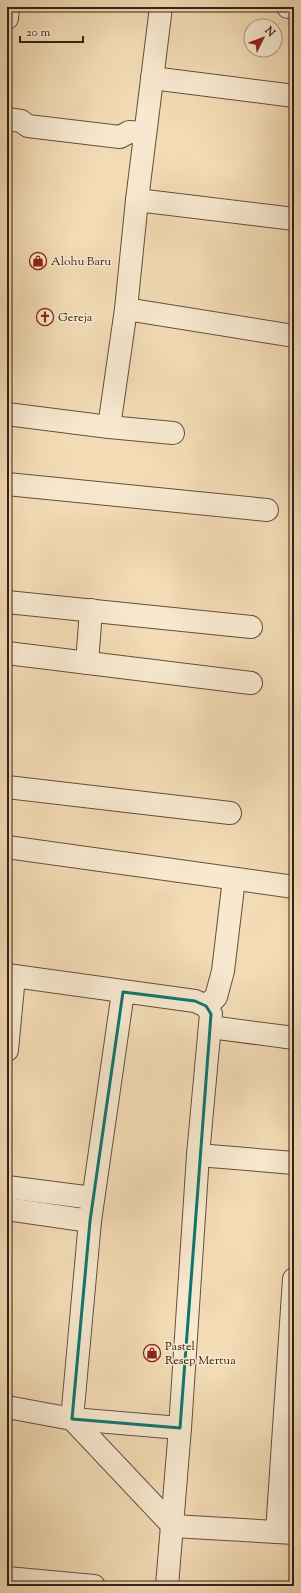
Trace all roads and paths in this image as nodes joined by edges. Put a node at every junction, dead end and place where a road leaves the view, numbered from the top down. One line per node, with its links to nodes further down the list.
1 (8, 7): 5 (street)
2 (161, 7): 6 (street)
3 (288, 7): 4 (street)
4 (294, 8)
5 (7, 18)
6 (152, 78): 7 (street); 9 (street)
7 (294, 96)
8 (14, 120): 9 (street)
9 (137, 133): 10 (street)
10 (137, 200): 11 (street); 12 (street)
11 (294, 219)
12 (126, 309): 13 (street); 15 (street)
13 (294, 336)
14 (7, 414): 15 (street)
15 (109, 427): 16 (street)
16 (173, 433)
17 (7, 484): 18 (street)
18 (267, 510)
19 (7, 602): 20 (street)
20 (90, 610): 21 (street); 23 (street)
21 (251, 628)
22 (7, 653): 23 (street)
23 (87, 663): 24 (street)
24 (251, 682)
25 (7, 787): 26 (street)
26 (230, 813)
27 (7, 847): 28 (street)
28 (234, 879): 29 (street); 32 (street)
29 (294, 887)
30 (10, 976): 31 (street); 35 (street)
31 (123, 992): 32 (street); 39 (street)
32 (206, 1006): 33 (street)
33 (210, 1027): 34 (street); 36 (street)
34 (294, 1038)
35 (7, 1050)
36 (198, 1155): 37 (street); 45 (street)
37 (294, 1163)
38 (7, 1187): 39 (street)
39 (93, 1198): 41 (street)
40 (7, 1209): 41 (street)
41 (90, 1221): 44 (street)
42 (294, 1279): 47 (street)
43 (7, 1407): 44 (street)
44 (72, 1419): 45 (street); 46 (street)
45 (180, 1428): 46 (street)
46 (173, 1526): 47 (street); 50 (street)
47 (285, 1533)
48 (16, 1581): 49 (street)
49 (94, 1586)
50 (167, 1586)

